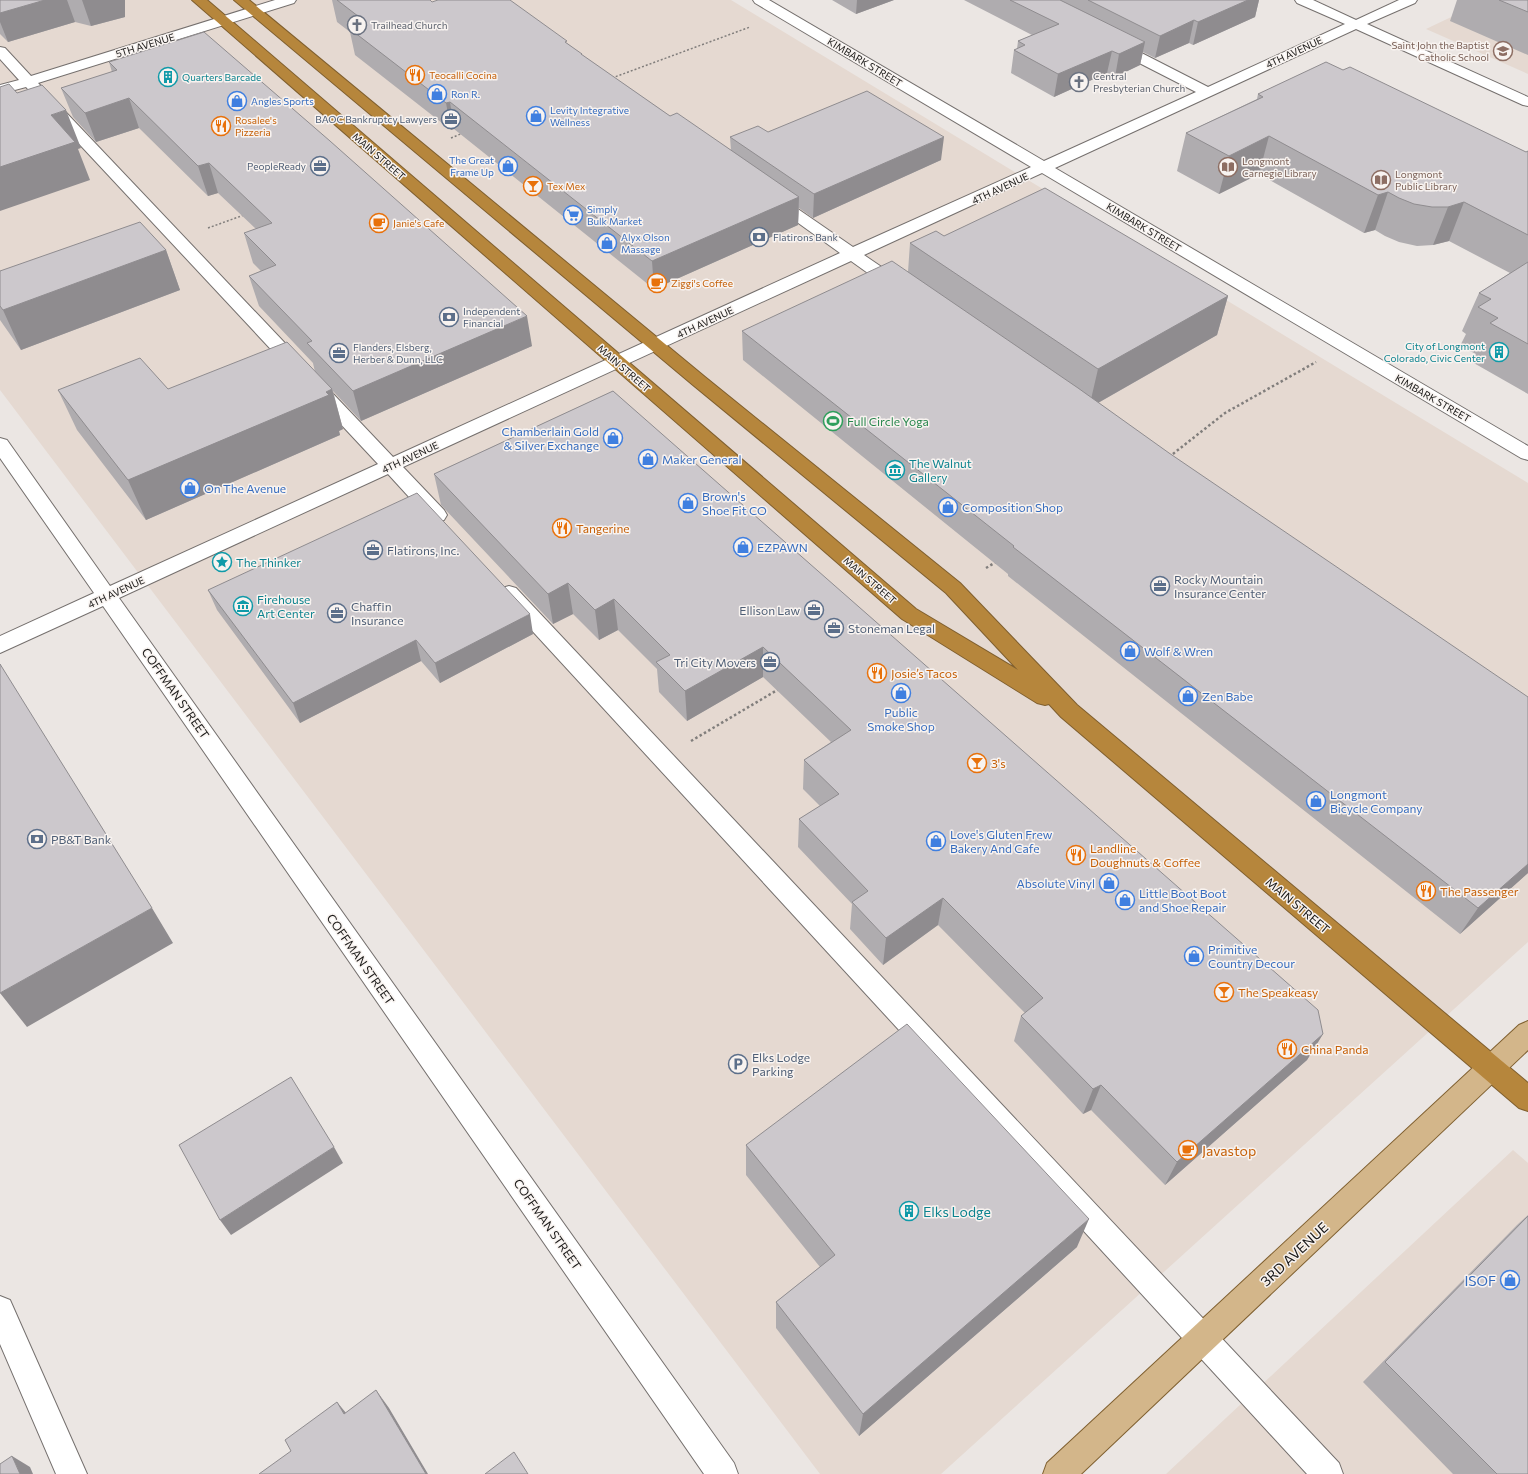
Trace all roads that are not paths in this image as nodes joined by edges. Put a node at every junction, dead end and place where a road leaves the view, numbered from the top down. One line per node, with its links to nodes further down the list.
1 (199, 0): 8 (highway, MAIN STREET)
2 (241, 0): 7 (highway, MAIN STREET)
3 (289, 0): 7 (street, 5TH AVENUE)
4 (760, 0): 16 (street, KIMBARK STREET)
5 (1302, 0): 9 (street)
6 (1410, 0): 9 (street, 4TH AVENUE)
7 (254, 11): 8 (street, 5TH AVENUE); 20 (highway, MAIN STREET)
8 (223, 21): 12 (street, 5TH AVENUE); 21 (highway, MAIN STREET)
9 (1355, 24): 14 (street, 4TH AVENUE); 15 (street)
10 (1103, 39): 14 (street)
11 (0, 51): 12 (street)
12 (28, 81): 13 (street, 5TH AVENUE); 24 (street)
13 (0, 90)
14 (1207, 92): 16 (street, 4TH AVENUE)
15 (1528, 102)
16 (1043, 167): 18 (street, 4TH AVENUE); 23 (street, KIMBARK STREET)
17 (761, 189): 18 (street)
18 (853, 255): 19 (street); 20 (street, 4TH AVENUE)
19 (911, 295)
20 (656, 344): 21 (street, 4TH AVENUE); 29 (highway, MAIN STREET)
21 (616, 362): 24 (street, 4TH AVENUE); 29 (highway, MAIN STREET)
22 (0, 444): 27 (street, COFFMAN STREET)
23 (1528, 454)
24 (391, 466): 25 (street); 27 (street, 4TH AVENUE)
25 (448, 527)
26 (495, 578): 34 (street)
27 (107, 596): 28 (street, 4TH AVENUE); 36 (street, COFFMAN STREET)
28 (0, 645)
29 (1069, 711): 31 (highway, MAIN STREET)
30 (1528, 1033): 31 (main road, 3RD AVENUE)
31 (1491, 1068): 32 (highway, MAIN STREET); 34 (main road, 3RD AVENUE)
32 (1528, 1099)
33 (0, 1310): 35 (street)
34 (1203, 1340): 37 (main road, 3RD AVENUE); 38 (street)
35 (72, 1474)
36 (723, 1474)
37 (1058, 1474)
38 (1328, 1474)

